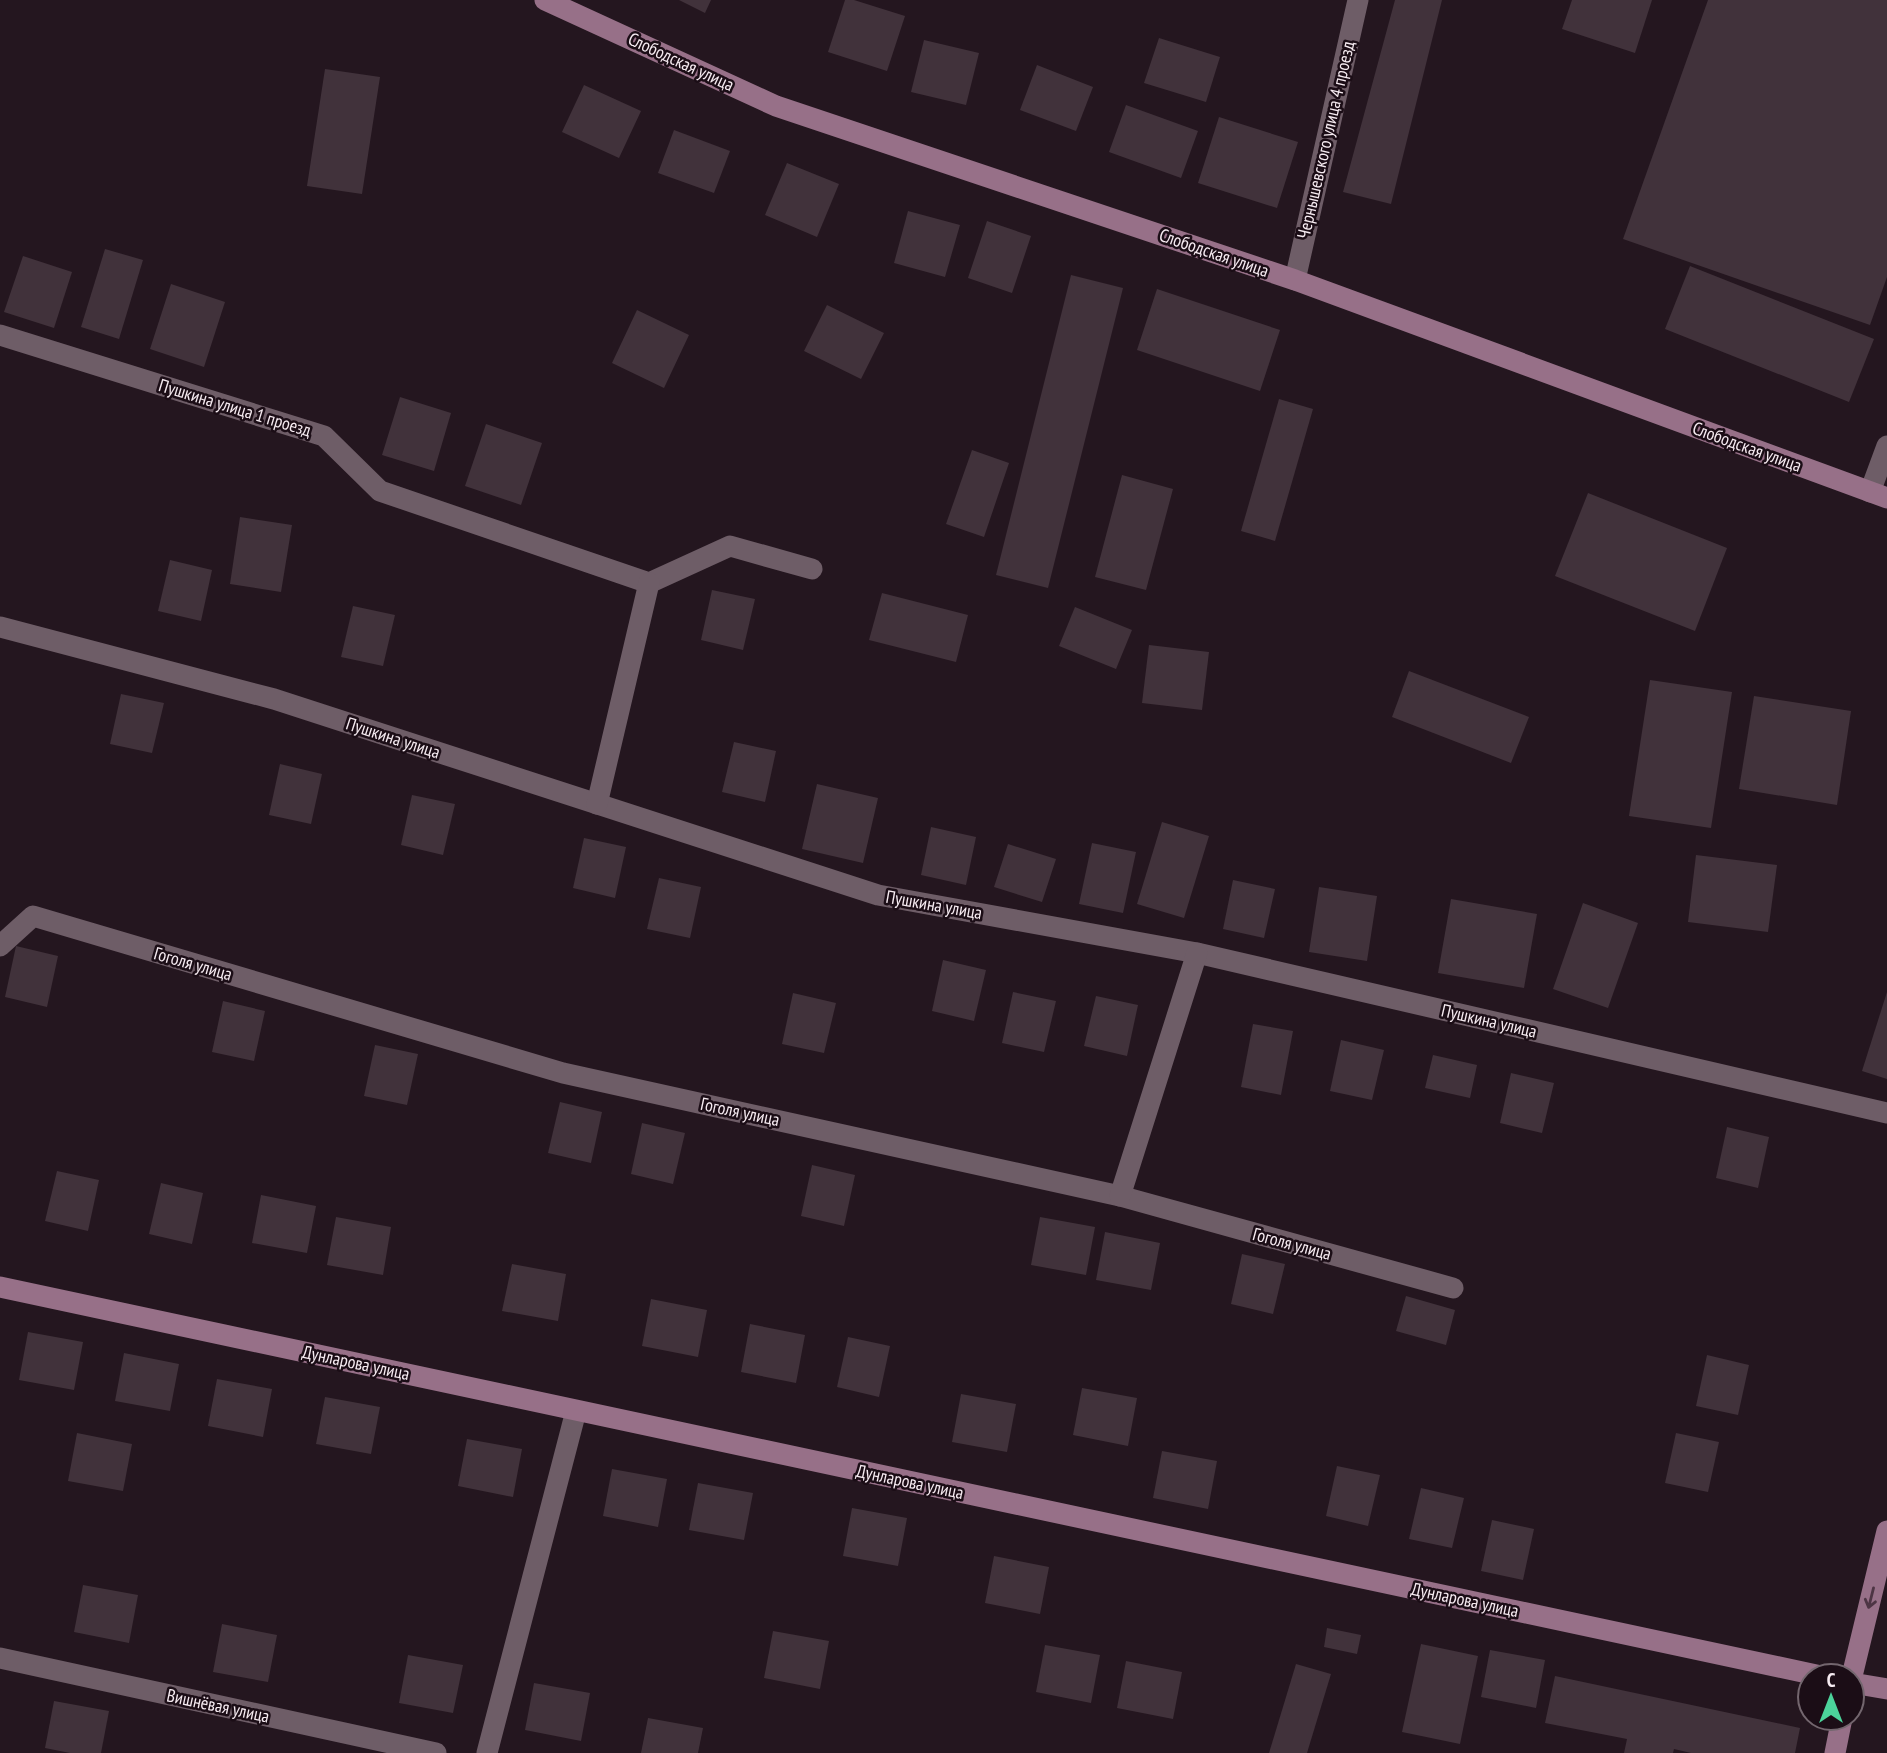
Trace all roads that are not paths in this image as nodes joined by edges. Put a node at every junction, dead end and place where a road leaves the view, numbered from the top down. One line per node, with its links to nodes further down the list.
1 (545, 0): 3 (street, Слободская улица)
2 (1358, 0): 3 (street, Чернышевского улица 4 проезд)
3 (1295, 280): 6 (street, Слободская улица)
4 (0, 335): 8 (street, Пушкина улица 1 проезд)
5 (1887, 446): 6 (street)
6 (1879, 495)
7 (812, 569): 8 (street)
8 (649, 583): 10 (street)
9 (0, 627): 10 (street, Пушкина улица)
10 (597, 804): 12 (street, Пушкина улица)
11 (0, 946): 14 (street, Гоголя улица)
12 (1197, 953): 13 (street, Пушкина улица); 14 (street)
13 (1887, 1113)
14 (1120, 1196): 16 (street, Гоголя улица)
15 (0, 1287): 17 (street, Дунларова улица)
16 (1453, 1288)
17 (576, 1411): 21 (street, Дунларова улица); 26 (street)
18 (1887, 1531): 20 (street, one-way to 20)
19 (0, 1658): 25 (street, Вишнёвая улица)
20 (1855, 1662)
21 (1796, 1671)
22 (1866, 1685): 23 (street)
23 (1887, 1689)
24 (1839, 1732): 27 (street)
25 (436, 1753)
26 (487, 1753)
27 (1835, 1753)

